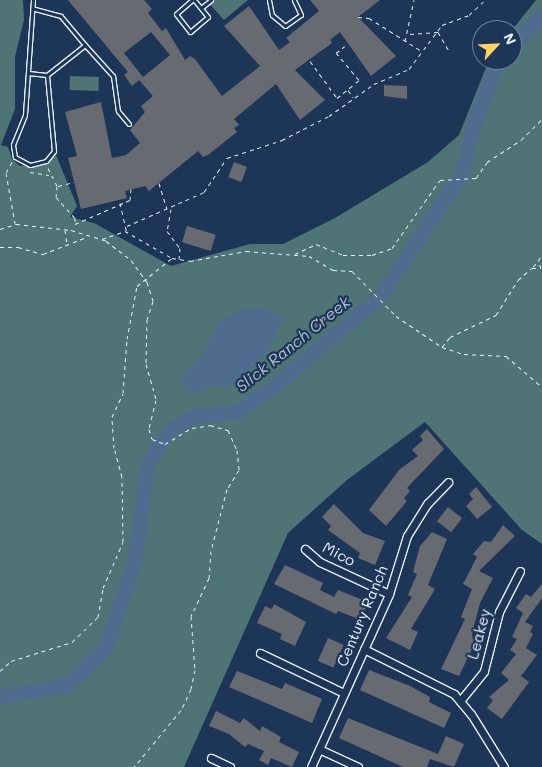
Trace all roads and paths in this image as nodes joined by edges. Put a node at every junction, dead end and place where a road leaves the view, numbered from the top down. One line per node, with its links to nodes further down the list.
1 (33, 0): 9 (lane)
2 (193, 0): 8 (lane); 8 (lane)
3 (211, 0): 8 (lane)
4 (269, 0): 5 (lane)
5 (294, 0)
6 (414, 0): 12 (path)
7 (485, 0): 11 (path)
8 (201, 8)
9 (34, 9): 14 (lane); 19 (lane)
10 (358, 17): 13 (path)
11 (438, 32): 12 (path); 16 (path); 17 (path)
12 (410, 34): 13 (path)
13 (405, 42): 16 (path)
14 (85, 45): 20 (lane); 24 (lane)
15 (345, 46): 21 (path)
16 (421, 50): 22 (path)
17 (450, 53)
18 (310, 61): 21 (path)
19 (28, 73): 20 (lane); 25 (lane)
20 (47, 75): 25 (lane)
21 (347, 90): 22 (path)
22 (354, 97): 34 (path)
23 (542, 120): 49 (path)
24 (129, 124)
25 (16, 157): 35 (path)
26 (47, 162): 28 (path)
27 (28, 167): 28 (path)
28 (50, 175): 31 (path)
29 (74, 182): 31 (path)
30 (159, 183): 34 (path)
31 (57, 186): 36 (path)
32 (131, 189): 33 (path)
33 (120, 204): 36 (path); 37 (path)
34 (169, 209): 37 (path); 46 (path)
35 (16, 224): 38 (path); 39 (path)
36 (75, 224): 40 (path)
37 (128, 226): 41 (path)
38 (0, 229)
39 (64, 229): 40 (path); 45 (path)
40 (73, 231): 42 (path)
41 (125, 231): 43 (path); 50 (path)
42 (89, 237): 43 (path); 45 (path)
43 (101, 239): 55 (path)
44 (181, 242): 46 (path)
45 (67, 244): 47 (path)
46 (177, 244): 51 (path)
47 (0, 247)
48 (542, 254): 52 (path)
49 (295, 255): 51 (path); 56 (path)
50 (172, 258): 51 (path); 55 (path)
51 (179, 260)
52 (538, 261): 53 (path); 54 (path)
53 (532, 268): 54 (path); 56 (path)
54 (542, 268)
55 (144, 278): 64 (path); 69 (path)
56 (442, 347): 57 (path)
57 (542, 387)
58 (448, 482): 61 (street, Century Ranch)
59 (305, 549): 61 (street, Mico)
60 (520, 571): 66 (street, Leakey)
61 (389, 594): 62 (street, Century Ranch)
62 (364, 649): 65 (street, Century Ranch); 66 (street)
63 (260, 653): 65 (street)
64 (0, 672)
65 (344, 693): 67 (street, Century Ranch)
66 (460, 701): 73 (street)
67 (318, 749): 71 (street, Century Ranch); 72 (street)
68 (211, 758): 70 (street)
69 (134, 767)
70 (230, 767)
71 (310, 767)
72 (358, 767)
73 (504, 767)

